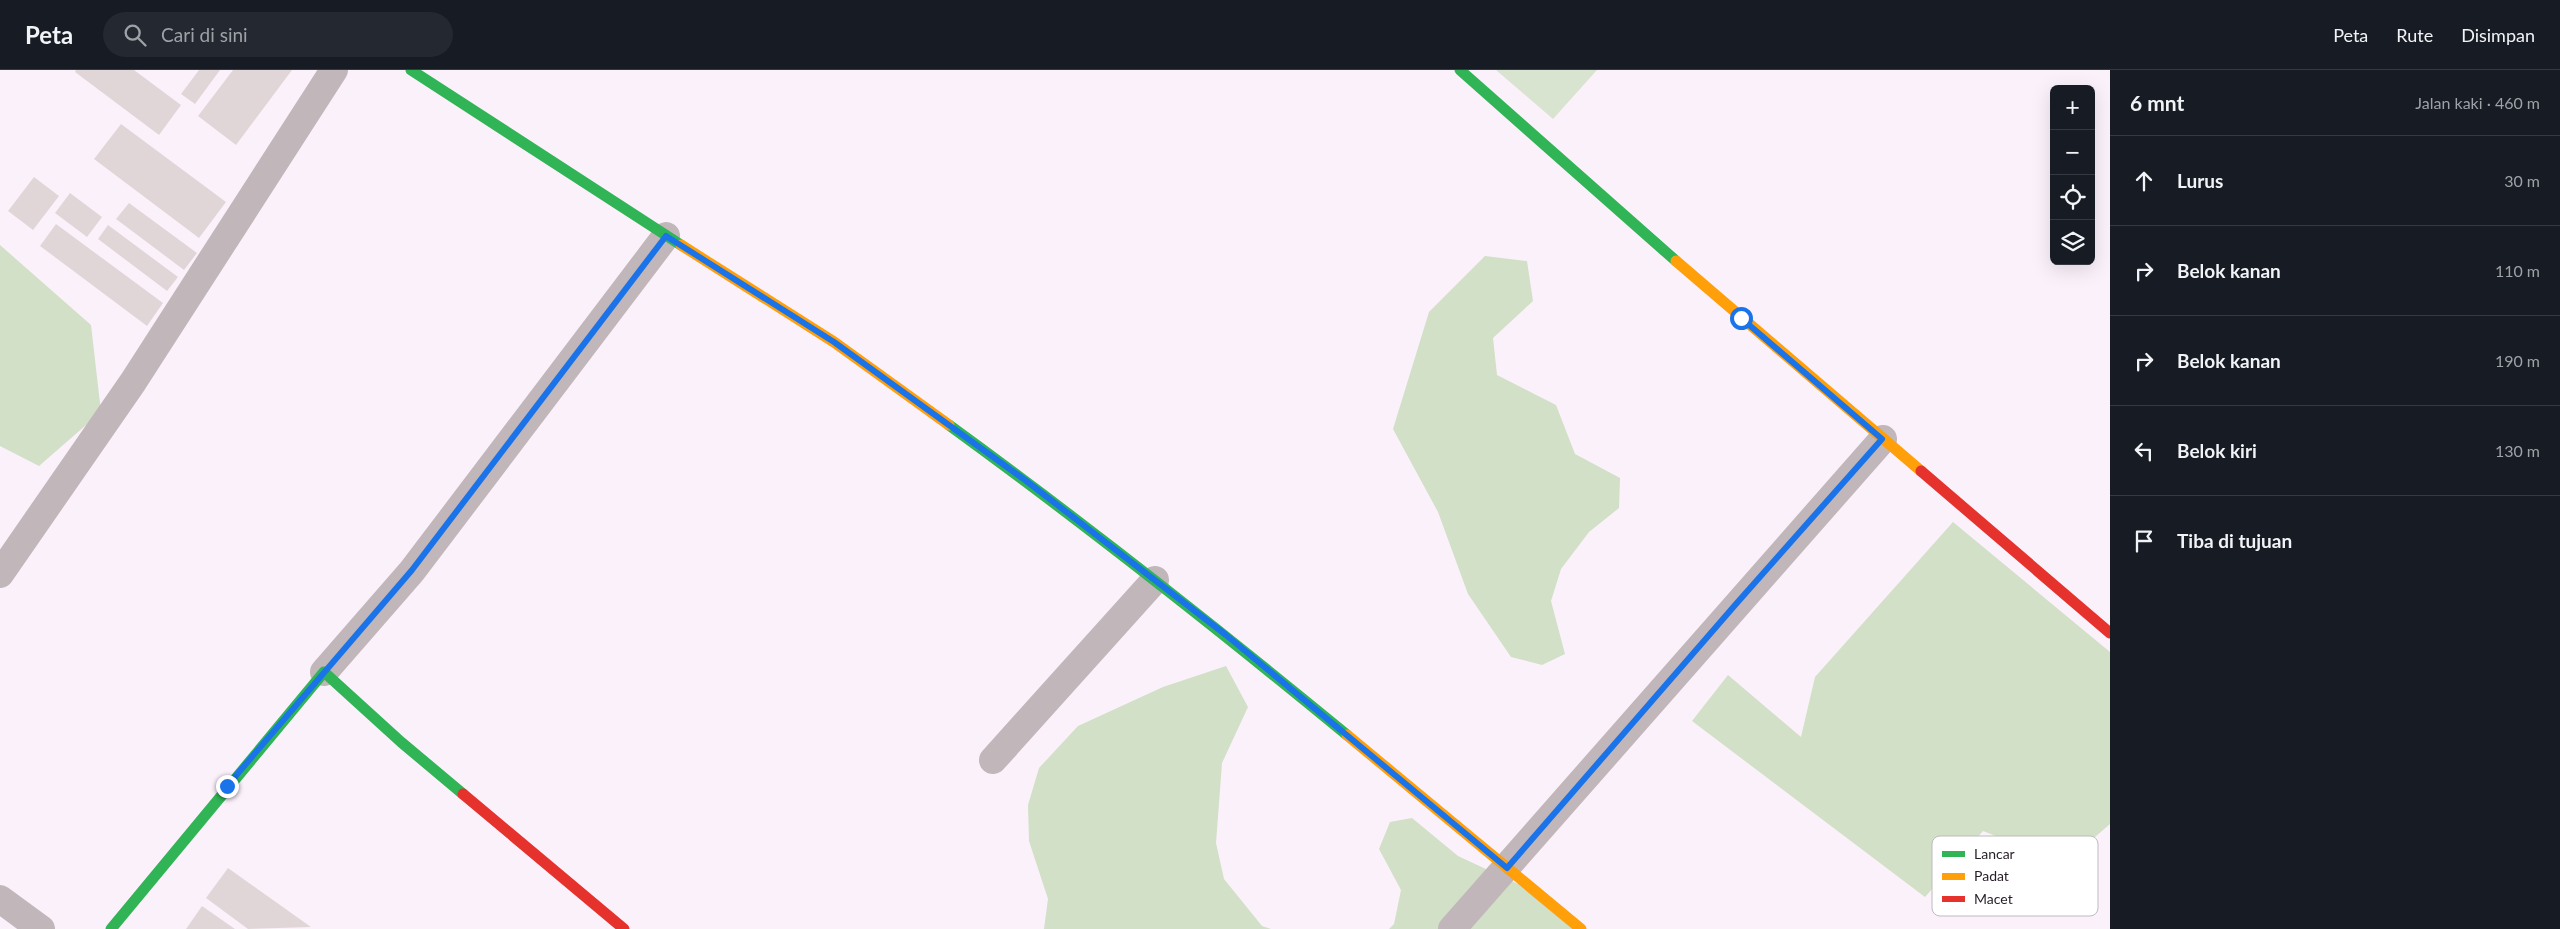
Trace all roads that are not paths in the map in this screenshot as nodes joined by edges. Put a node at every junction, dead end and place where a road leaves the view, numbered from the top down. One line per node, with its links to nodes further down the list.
1 (334, 70): 6 (street)
2 (411, 70): 4 (street)
3 (1460, 70): 5 (street)
4 (666, 236): 7 (street); 9 (street)
5 (1882, 439): 8 (street); 11 (street)
6 (0, 574)
7 (1155, 580): 10 (street); 11 (street)
8 (2110, 633)
9 (324, 672): 14 (street); 15 (street)
10 (993, 760)
11 (1507, 868): 16 (street); 17 (street)
12 (0, 899): 13 (street)
13 (41, 929)
14 (111, 929)
15 (624, 929)
16 (1452, 929)
17 (1581, 929)

